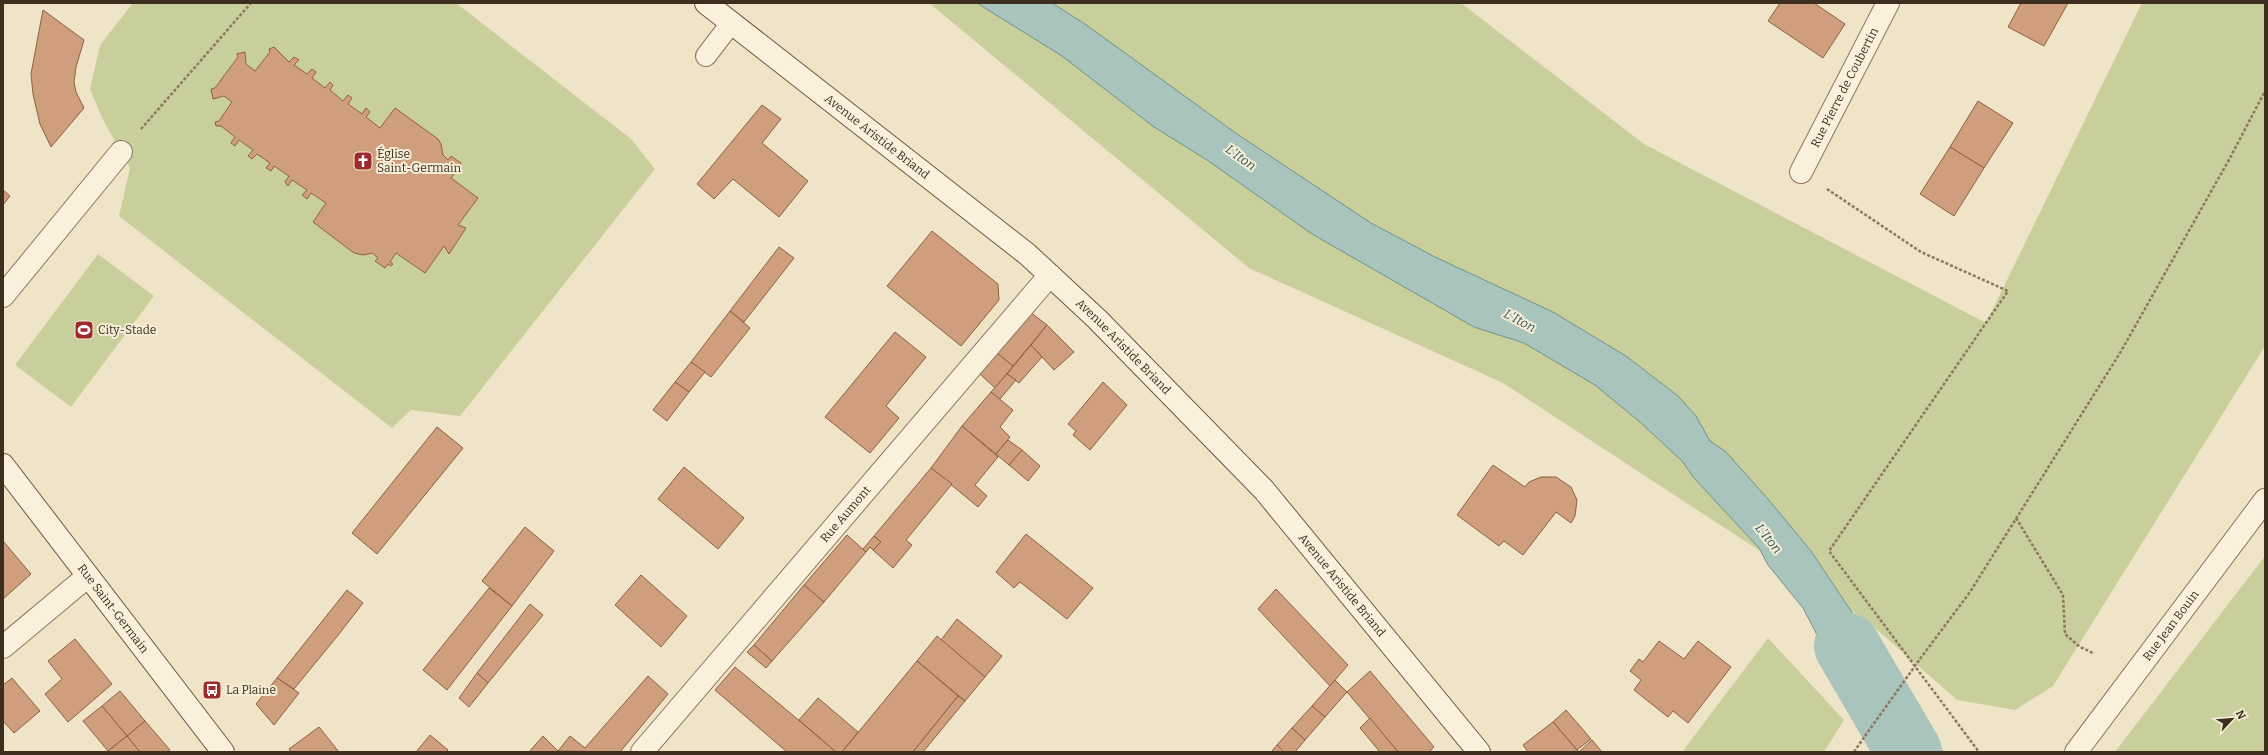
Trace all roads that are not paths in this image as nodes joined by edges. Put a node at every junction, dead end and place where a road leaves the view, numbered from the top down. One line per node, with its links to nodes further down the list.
1 (706, 3): 3 (street, Avenue Aristide Briand)
2 (1888, 3): 6 (street, Rue Pierre de Coubertin)
3 (732, 22): 4 (lane); 7 (street, Avenue Aristide Briand)
4 (706, 56)
5 (121, 152): 8 (street)
6 (1801, 172)
7 (1050, 275): 14 (street, Rue Aumont); 15 (street, Avenue Aristide Briand)
8 (3, 296)
9 (3, 465): 11 (street, Rue Saint-Germain)
10 (2265, 500): 16 (street, Rue Jean Bouin)
11 (88, 576): 12 (street); 13 (street, Rue Saint-Germain)
12 (3, 647)
13 (223, 752)
14 (642, 752)
15 (1479, 752)
16 (2076, 752)

